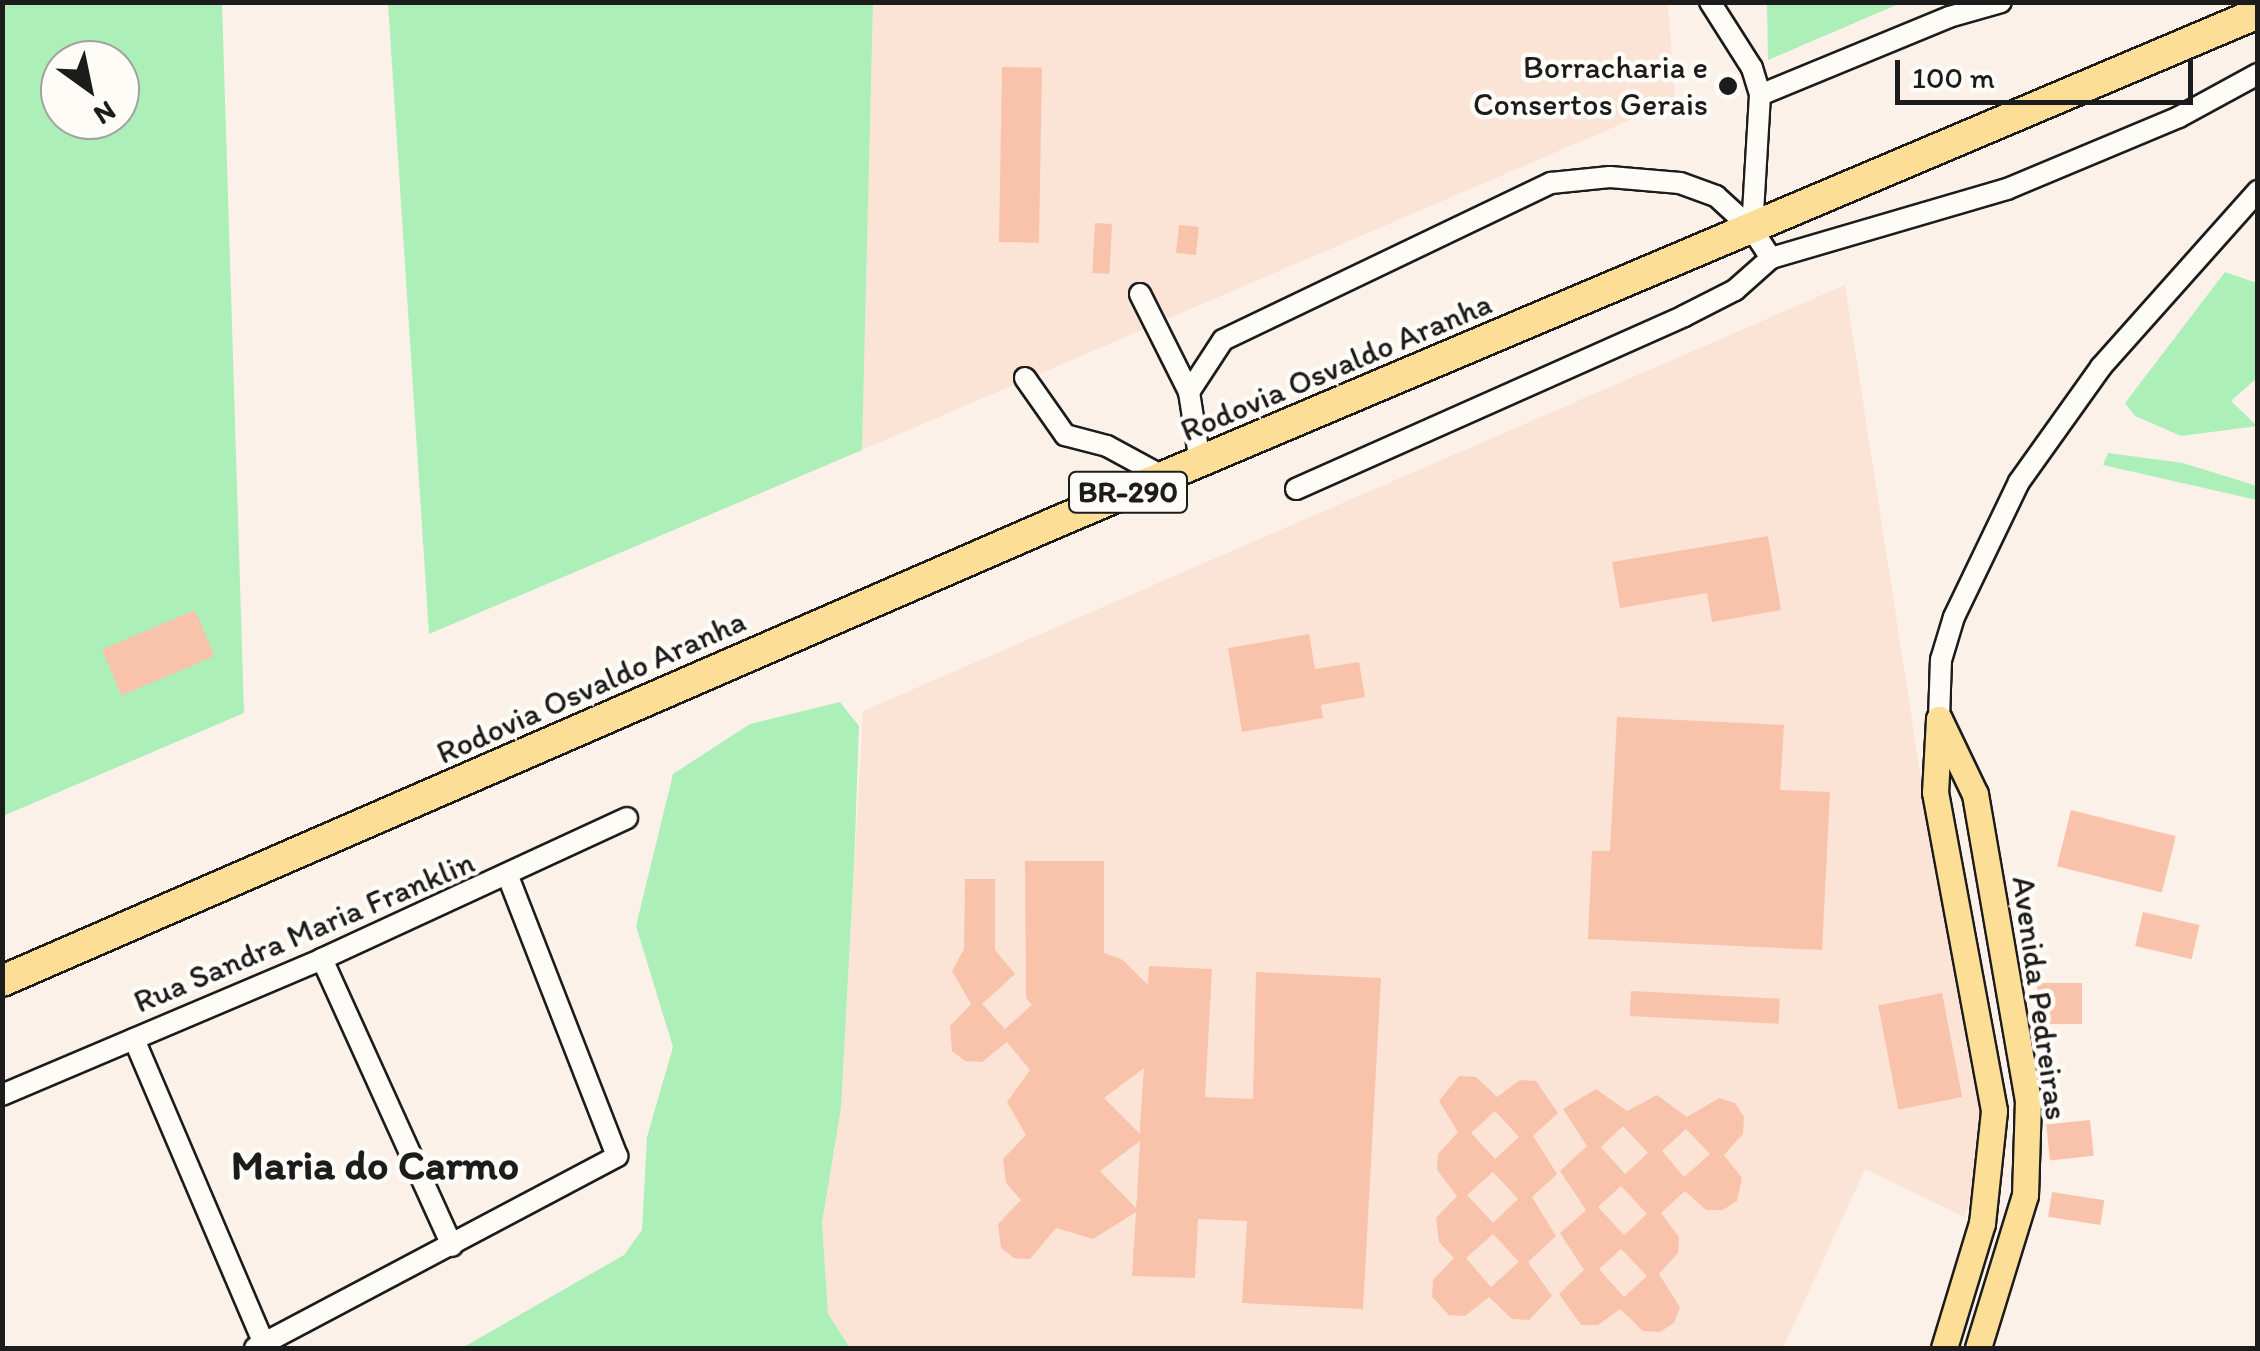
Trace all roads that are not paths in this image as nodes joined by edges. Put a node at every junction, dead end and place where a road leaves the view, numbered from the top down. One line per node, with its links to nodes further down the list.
1 (1710, 2): 5 (street)
2 (2001, 2): 5 (street)
3 (2258, 13): 7 (highway, Rodovia Osvaldo Aranha / BR-290)
4 (2258, 74): 8 (street)
5 (1760, 96): 7 (street)
6 (2258, 191): 15 (street, Avenida Pedreiras)
7 (1752, 229): 8 (street); 11 (street); 12 (highway, Rodovia Osvaldo Aranha / BR-290)
8 (1770, 258): 14 (street)
9 (1140, 294): 11 (street)
10 (1025, 378): 13 (street)
11 (1189, 392): 12 (street)
12 (1200, 462): 13 (highway, Rodovia Osvaldo Aranha / BR-290)
13 (1164, 477): 21 (highway, Rodovia Osvaldo Aranha / BR-290)
14 (1296, 490)
15 (1940, 719): 18 (main road, Avenida Pedreiras); 19 (main road, Avenida Pedreiras)
16 (627, 818): 17 (street, Rua Sandra Maria Franklin)
17 (508, 876): 20 (street, Rua Sandra Maria Franklin); 26 (street)
18 (1992, 881): 19 (main road); 24 (main road, Avenida Pedreiras)
19 (1954, 891): 25 (main road, Avenida Pedreiras)
20 (322, 959): 22 (street, Rua Sandra Maria Franklin); 26 (street)
21 (2, 981)
22 (134, 1038): 23 (street, Rua Sandra Maria Franklin); 27 (street)
23 (2, 1095)
24 (2028, 1157): 25 (main road); 29 (main road, Avenida Pedreiras)
25 (1994, 1162): 28 (main road, Avenida Pedreiras)
26 (452, 1246): 27 (street)
27 (262, 1347)
28 (1944, 1348)
29 (1978, 1348)

